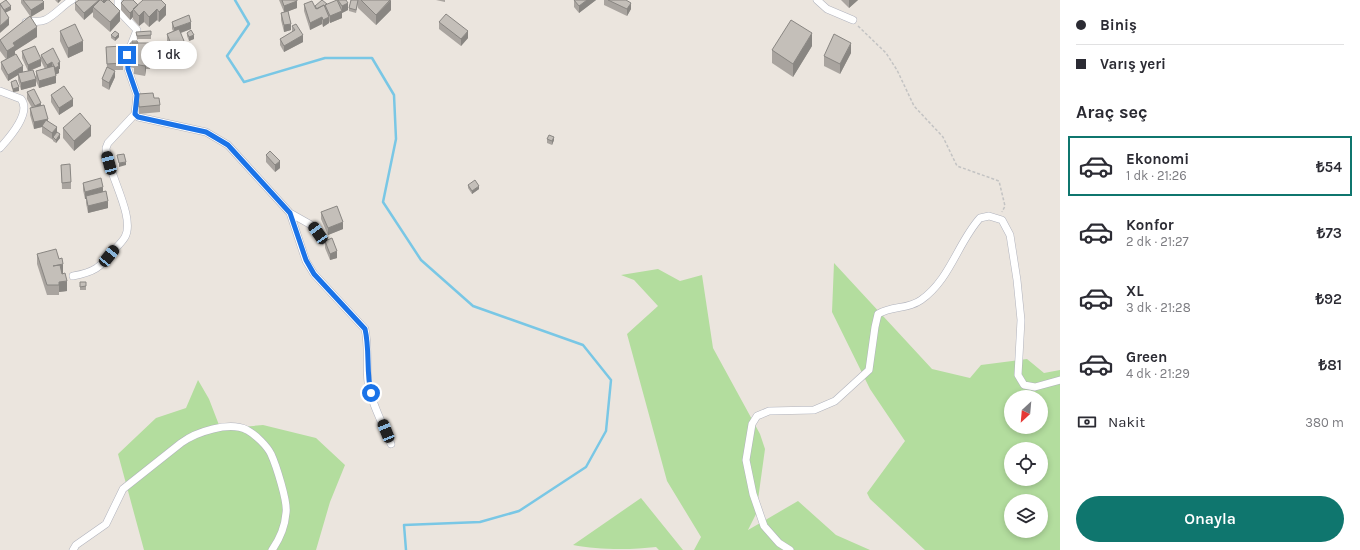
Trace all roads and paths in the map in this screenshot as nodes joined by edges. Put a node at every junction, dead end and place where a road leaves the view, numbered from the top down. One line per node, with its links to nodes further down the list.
1 (72, 0): 5 (street)
2 (118, 0): 7 (street)
3 (817, 0): 4 (street)
4 (853, 20): 10 (path)
5 (18, 28)
6 (0, 91): 8 (street)
7 (135, 114): 9 (street); 12 (street)
8 (0, 148)
9 (290, 213): 11 (street); 14 (street)
10 (999, 219): 13 (street); 17 (street)
11 (323, 240)
12 (73, 276)
13 (1060, 380)
14 (391, 444)
15 (73, 550): 16 (street)
16 (272, 550)
17 (790, 550)

